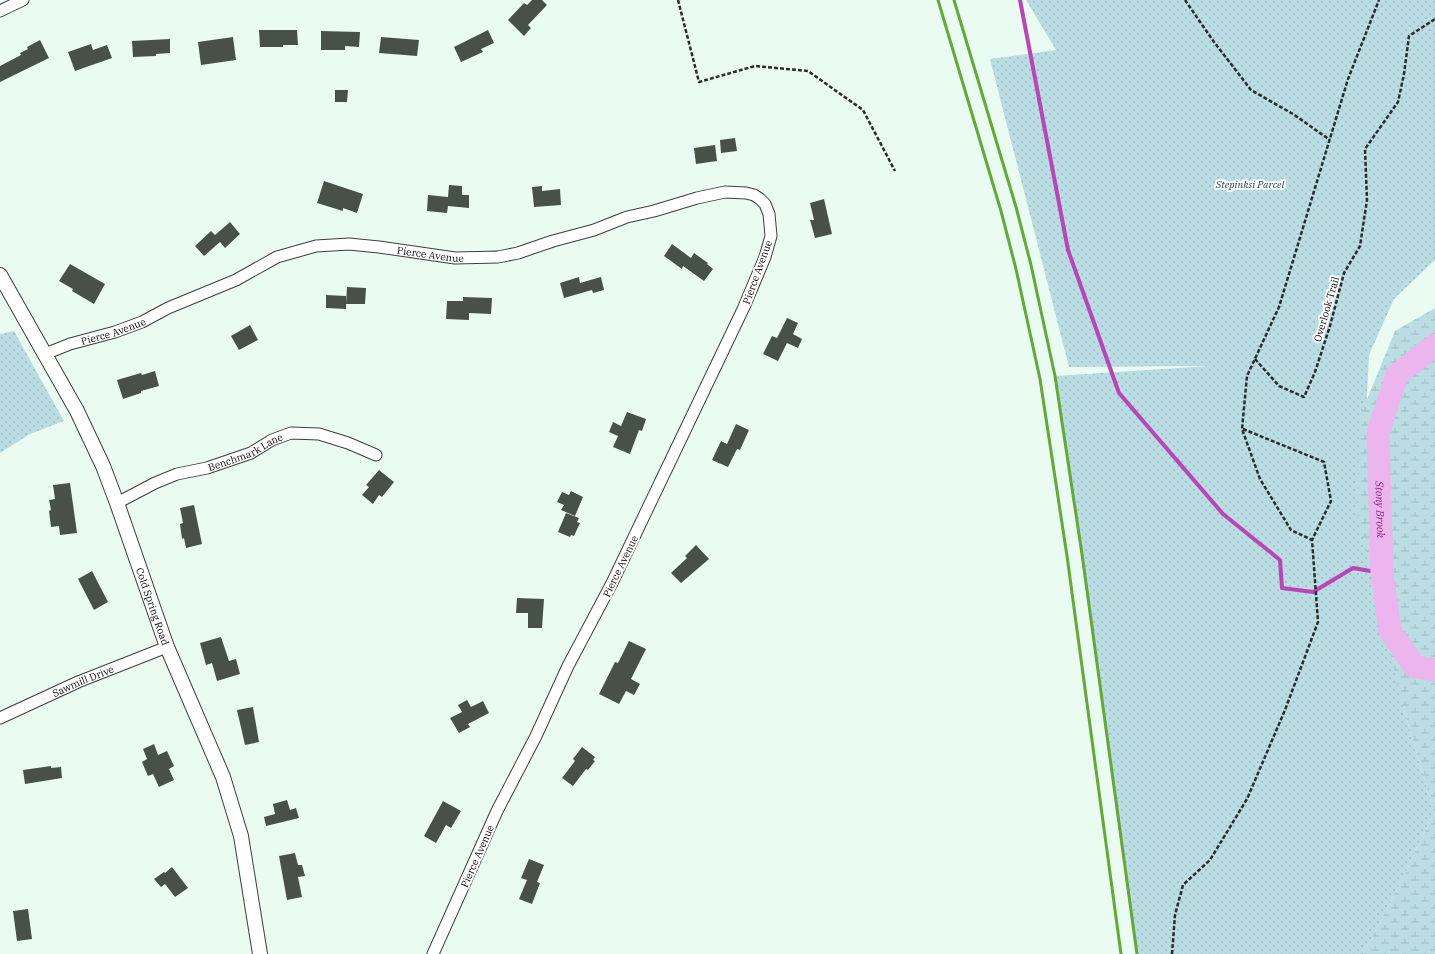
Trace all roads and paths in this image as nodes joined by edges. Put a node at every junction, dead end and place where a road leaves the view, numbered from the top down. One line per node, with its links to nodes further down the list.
1 (23, 0): 5 (street)
2 (678, 0): 8 (path)
3 (1185, 0): 7 (path)
4 (1379, 0): 7 (path)
5 (0, 11)
6 (1435, 19): 11 (path, Overlook Trail)
7 (1330, 140): 11 (path)
8 (895, 171)
9 (0, 275): 10 (street, Cold Spring Road)
10 (45, 354): 14 (street, Cold Spring Road); 19 (street, Pierce Avenue)
11 (1255, 359): 12 (path)
12 (1242, 429): 15 (path); 15 (path)
13 (376, 455): 14 (street, Benchmark Lane)
14 (117, 503): 16 (street, Cold Spring Road)
15 (1312, 540): 20 (path)
16 (167, 647): 17 (street, Sawmill Drive); 18 (street, Cold Spring Road)
17 (0, 718)
18 (260, 954)
19 (433, 954)
20 (1172, 954)

